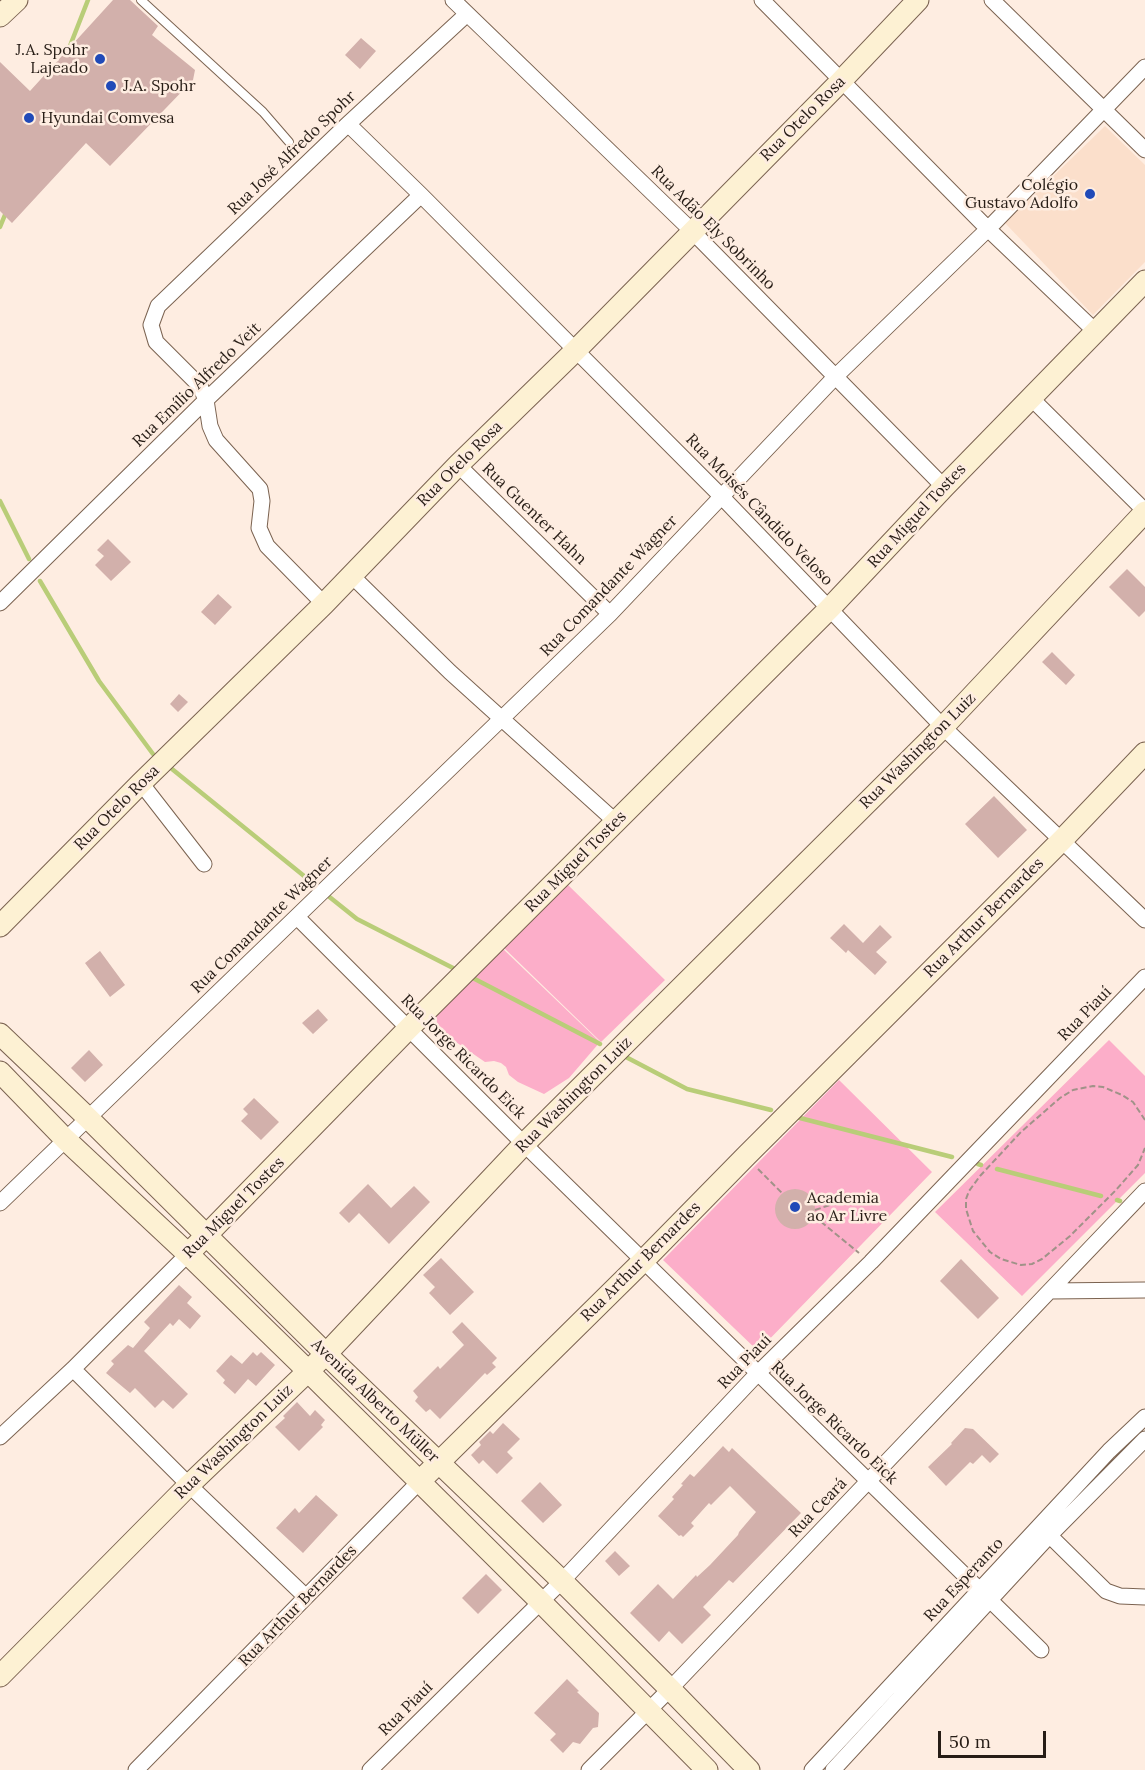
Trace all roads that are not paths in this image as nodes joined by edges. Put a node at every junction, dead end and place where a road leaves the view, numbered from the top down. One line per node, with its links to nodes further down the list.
1 (17, 0): 8 (street)
2 (141, 0): 13 (lane)
3 (453, 0): 7 (street, Rua Adão Ely Sobrinho)
4 (762, 0): 10 (street)
5 (918, 0): 10 (street, Rua Otelo Rosa)
6 (992, 0): 11 (street)
7 (467, 14): 12 (street, Rua José Alfredo Spohr); 17 (street, Rua Adão Ely Sobrinho)
8 (0, 16)
9 (1145, 67): 11 (street, Rua Comandante Wagner)
10 (841, 81): 16 (street); 17 (street, Rua Otelo Rosa)
11 (1104, 110): 14 (street); 16 (street, Rua Comandante Wagner)
12 (348, 124): 15 (street, Rua Moisés Cândido Veloso); 23 (street, Rua José Alfredo Spohr)
13 (289, 142)
14 (1145, 150)
15 (421, 195): 20 (street, Rua Moisés Cândido Veloso); 23 (street, Rua Emílio Alfredo Veit)
16 (988, 229): 19 (street); 21 (street, Rua Comandante Wagner)
17 (692, 231): 20 (street, Rua Otelo Rosa); 21 (street, Rua Adão Ely Sobrinho)
18 (1145, 280): 19 (street, Rua Miguel Tostes)
19 (1095, 331): 22 (street, Rua Miguel Tostes)
20 (576, 350): 24 (street, Rua Otelo Rosa); 26 (street, Rua Moisés Cândido Veloso)
21 (836, 376): 25 (street, Rua Adão Ely Sobrinho); 26 (street, Rua Comandante Wagner)
22 (1032, 398): 25 (street, Rua Miguel Tostes); 27 (street)
23 (206, 400): 29 (street, Rua Emílio Alfredo Veit); 30 (street)
24 (458, 465): 28 (street, Rua Otelo Rosa); 32 (street, Rua Guenter Hahn)
25 (944, 487): 31 (street, Rua Miguel Tostes)
26 (721, 496): 31 (street, Rua Moisés Cândido Veloso); 32 (street, Rua Comandante Wagner)
27 (1145, 511): 34 (street, Rua Washington Luiz)
28 (351, 575): 30 (street, Rua Otelo Rosa); 33 (street)
29 (0, 603)
30 (324, 604): 36 (street, Rua Otelo Rosa)
31 (830, 608): 34 (street, Rua Moisés Cândido Veloso); 37 (street, Rua Miguel Tostes)
32 (610, 614): 33 (street, Rua Comandante Wagner)
33 (502, 719): 37 (street); 40 (street, Rua Comandante Wagner)
34 (943, 728): 38 (street, Rua Moisés Cândido Veloso); 49 (street, Rua Washington Luiz)
35 (1145, 753): 38 (street, Rua Arthur Bernardes)
36 (141, 783): 39 (street); 42 (street, Rua Otelo Rosa)
37 (616, 822): 44 (street, Rua Miguel Tostes)
38 (1062, 840): 41 (street, Rua Moisés Cândido Veloso); 54 (street, Rua Arthur Bernardes)
39 (204, 864)
40 (297, 917): 44 (street, Rua Jorge Ricardo Eick); 47 (street, Rua Comandante Wagner)
41 (1145, 920)
42 (0, 926)
43 (1145, 977): 60 (street, Rua Piauí)
44 (410, 1028): 49 (street, Rua Jorge Ricardo Eick); 52 (street, Rua Miguel Tostes)
45 (0, 1034): 47 (street, Avenida Alberto Müller)
46 (0, 1072): 48 (street, Avenida Alberto Müller)
47 (88, 1118): 48 (street, Rua Comandante Wagner); 52 (street, Avenida Alberto Müller)
48 (65, 1139): 51 (street, Rua Comandante Wagner); 53 (street, Avenida Alberto Müller)
49 (524, 1143): 54 (street, Rua Jorge Ricardo Eick); 57 (street, Rua Washington Luiz)
50 (1145, 1191): 56 (street, Rua Ceará)
51 (0, 1203)
52 (207, 1236): 53 (street, Rua Miguel Tostes); 57 (street, Avenida Alberto Müller)
53 (188, 1254): 58 (street, Rua Miguel Tostes); 59 (street, Avenida Alberto Müller)
54 (644, 1260): 60 (street, Rua Jorge Ricardo Eick); 65 (street, Rua Arthur Bernardes)
55 (1145, 1290): 56 (street)
56 (1050, 1291): 68 (street, Rua Ceará)
57 (326, 1354): 59 (street, Rua Washington Luiz); 65 (street, Avenida Alberto Müller)
58 (73, 1369): 62 (street, Rua Miguel Tostes); 69 (street)
59 (308, 1371): 67 (street, Avenida Alberto Müller); 69 (street, Rua Washington Luiz)
60 (758, 1373): 68 (street, Rua Jorge Ricardo Eick); 71 (street, Rua Piauí)
61 (1145, 1416): 64 (street, Rua Esperanto)
62 (0, 1437)
63 (1145, 1439): 66 (street, Rua Esperanto)
64 (1109, 1451): 66 (street); 70 (street, Rua Esperanto)
65 (438, 1462): 67 (street, Rua Arthur Bernardes); 71 (street, Avenida Alberto Müller)
66 (1122, 1462): 70 (street, Rua Esperanto)
67 (420, 1481): 73 (street, Rua Arthur Bernardes); 75 (street, Avenida Alberto Müller)
68 (869, 1481): 72 (street, Rua Jorge Ricardo Eick); 78 (street, Rua Ceará)
69 (189, 1485): 73 (street); 77 (street, Rua Washington Luiz)
70 (1044, 1531): 72 (street, Rua Esperanto); 74 (street)
71 (562, 1581): 75 (street, Rua Piauí); 78 (street, Avenida Alberto Müller)
72 (985, 1595): 76 (street, Rua Jorge Ricardo Eick); 79 (street, Rua Esperanto)
73 (306, 1597): 81 (street, Rua Arthur Bernardes)
74 (1145, 1597)
75 (540, 1601): 80 (street, Avenida Alberto Müller); 82 (street, Rua Piauí)
76 (1041, 1650)
77 (0, 1676)
78 (670, 1689): 80 (street, Rua Ceará); 85 (street, Avenida Alberto Müller)
79 (884, 1704): 86 (street, Rua Esperanto); 87 (street, Rua Esperanto)
80 (648, 1710): 83 (street, Rua Ceará); 84 (street, Avenida Alberto Müller)
81 (136, 1770)
82 (370, 1770)
83 (589, 1770)
84 (707, 1770)
85 (749, 1770)
86 (812, 1770)
87 (832, 1770)

